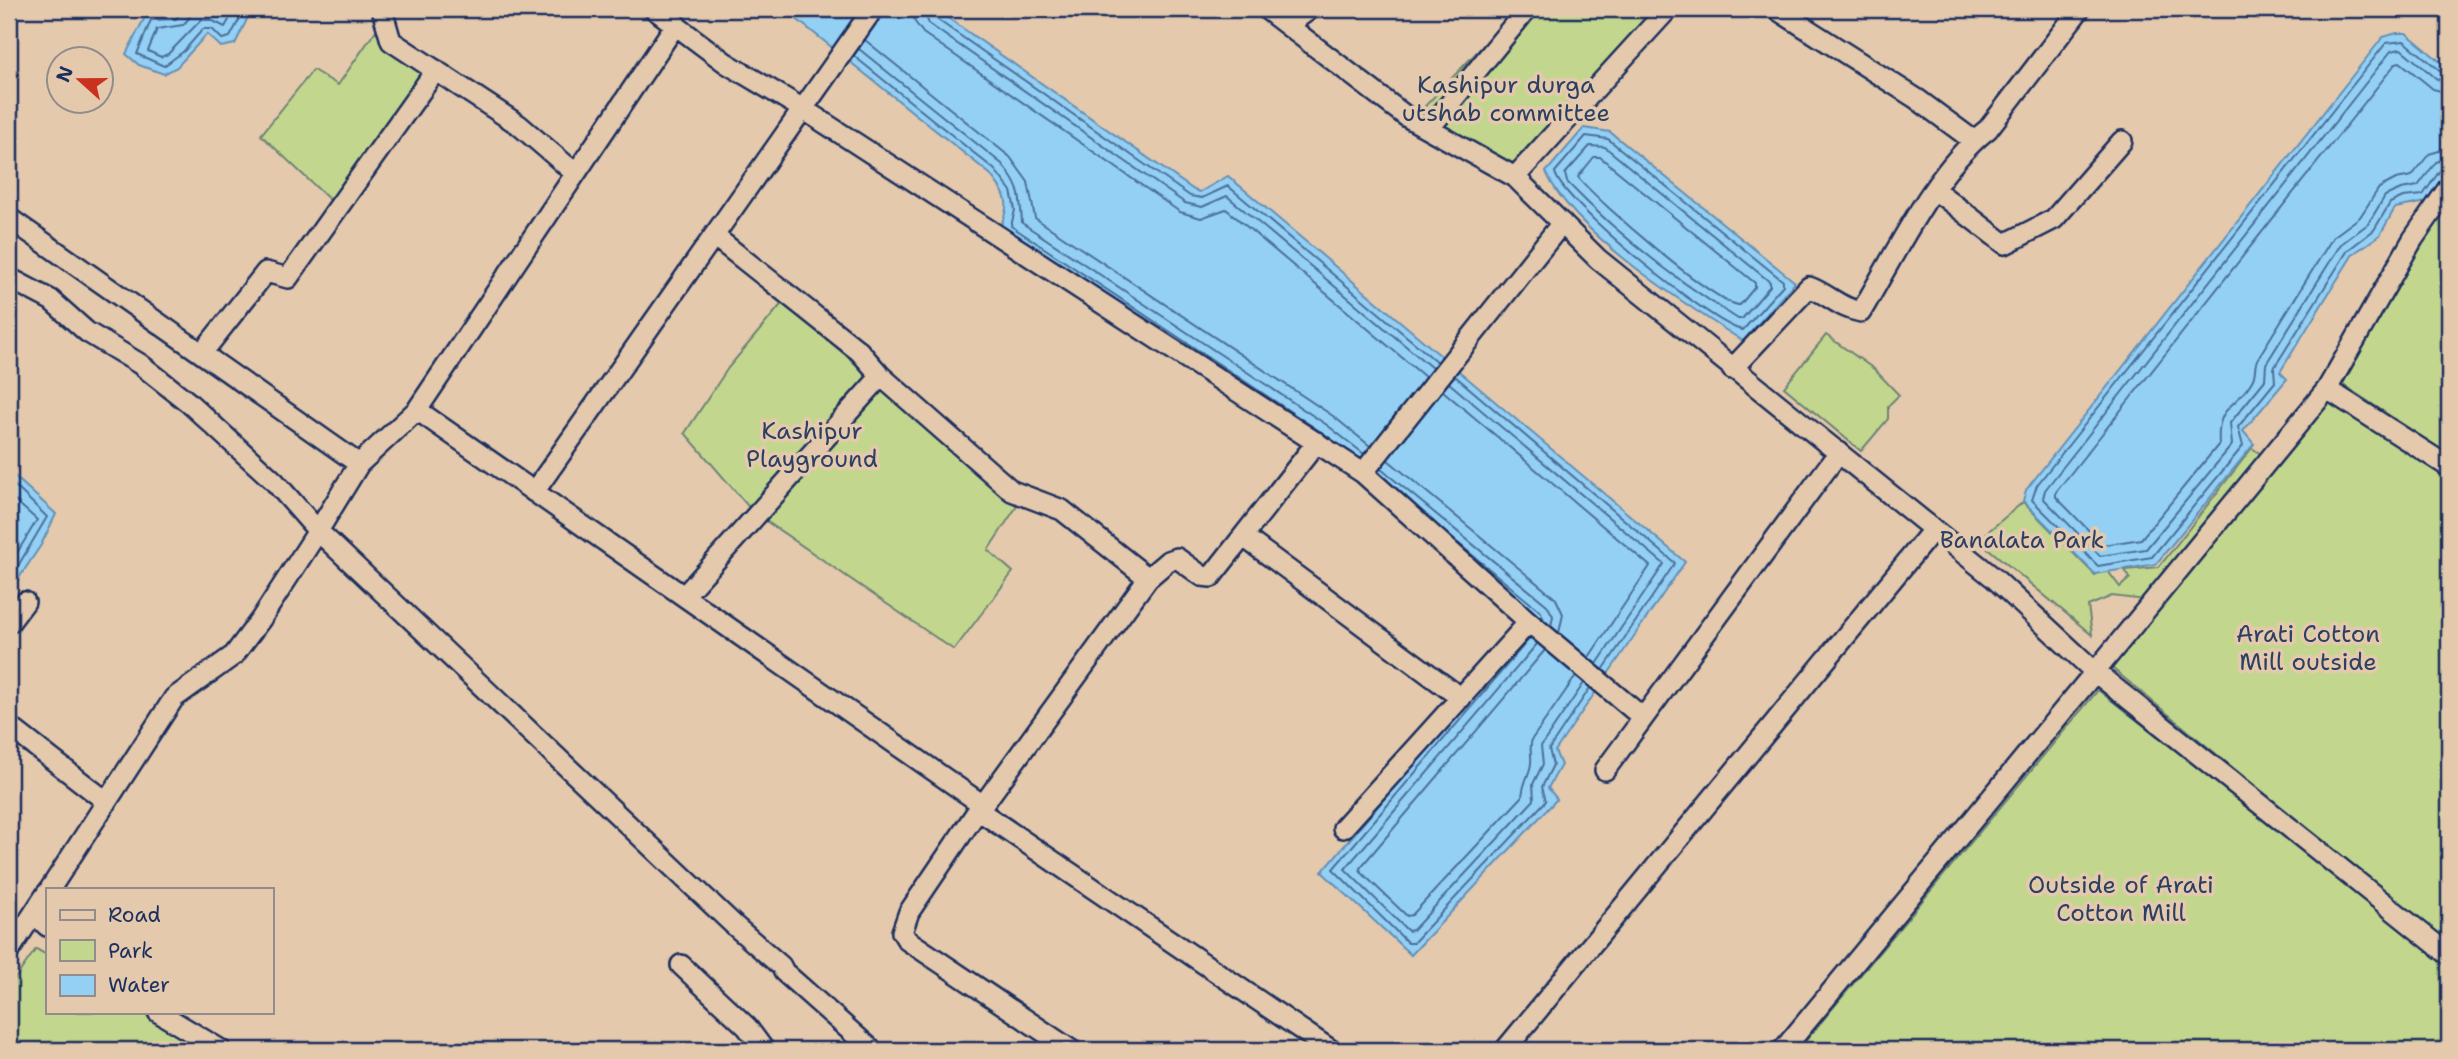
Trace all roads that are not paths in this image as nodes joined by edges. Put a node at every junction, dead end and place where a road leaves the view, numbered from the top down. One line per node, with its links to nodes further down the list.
1 (387, 9): 12 (street)
2 (654, 9): 10 (street)
3 (873, 9): 13 (street)
4 (1266, 9): 11 (street)
5 (1310, 9): 11 (street)
6 (1527, 9): 14 (street)
7 (1668, 9): 18 (street)
8 (1776, 9): 15 (street)
9 (2080, 9): 15 (street)
10 (676, 24): 13 (street); 17 (street)
11 (1288, 25): 14 (street)
12 (436, 70): 17 (street); 25 (street)
13 (803, 109): 23 (street); 30 (street)
14 (1429, 129): 18 (street)
15 (1974, 141): 20 (street)
16 (2122, 141): 20 (street)
17 (575, 173): 29 (street)
18 (1515, 177): 22 (street)
19 (2449, 187): 28 (street)
20 (1935, 190): 26 (street)
21 (9, 218): 25 (street)
22 (1562, 223): 26 (street); 34 (street)
23 (714, 236): 27 (street); 35 (street)
24 (9, 278): 37 (street)
25 (202, 353): 32 (street)
26 (1732, 369): 31 (street)
27 (881, 376): 39 (street); 40 (street)
28 (2328, 388): 33 (street); 44 (street)
29 (417, 410): 32 (street); 35 (street)
30 (1317, 442): 34 (street); 38 (street)
31 (1839, 452): 36 (street); 46 (street)
32 (359, 464): 37 (street)
33 (2449, 467)
34 (1363, 473): 42 (street)
35 (534, 492): 40 (street)
36 (1933, 530): 44 (street); 64 (street)
37 (318, 531): 49 (street); 61 (street)
38 (1244, 537): 39 (street); 45 (street)
39 (1148, 578): 50 (street)
40 (684, 596): 50 (street)
41 (25, 602): 43 (street)
42 (1529, 622): 45 (street); 46 (street)
43 (9, 623)
44 (2095, 672): 56 (street); 65 (street)
45 (1461, 698): 51 (street)
46 (1642, 717): 48 (street)
47 (10, 729): 49 (street)
48 (1605, 770)
49 (107, 802): 52 (street)
50 (980, 807): 62 (street); 63 (street)
51 (1343, 828)
52 (50, 888)
53 (46, 899): 54 (street)
54 (41, 920): 55 (street)
55 (9, 951)
56 (2449, 955)
57 (681, 965): 60 (street)
58 (161, 1014): 59 (street)
59 (221, 1050)
60 (765, 1050)
61 (872, 1050)
62 (1071, 1050)
63 (1331, 1050)
64 (1505, 1050)
65 (1783, 1050)

